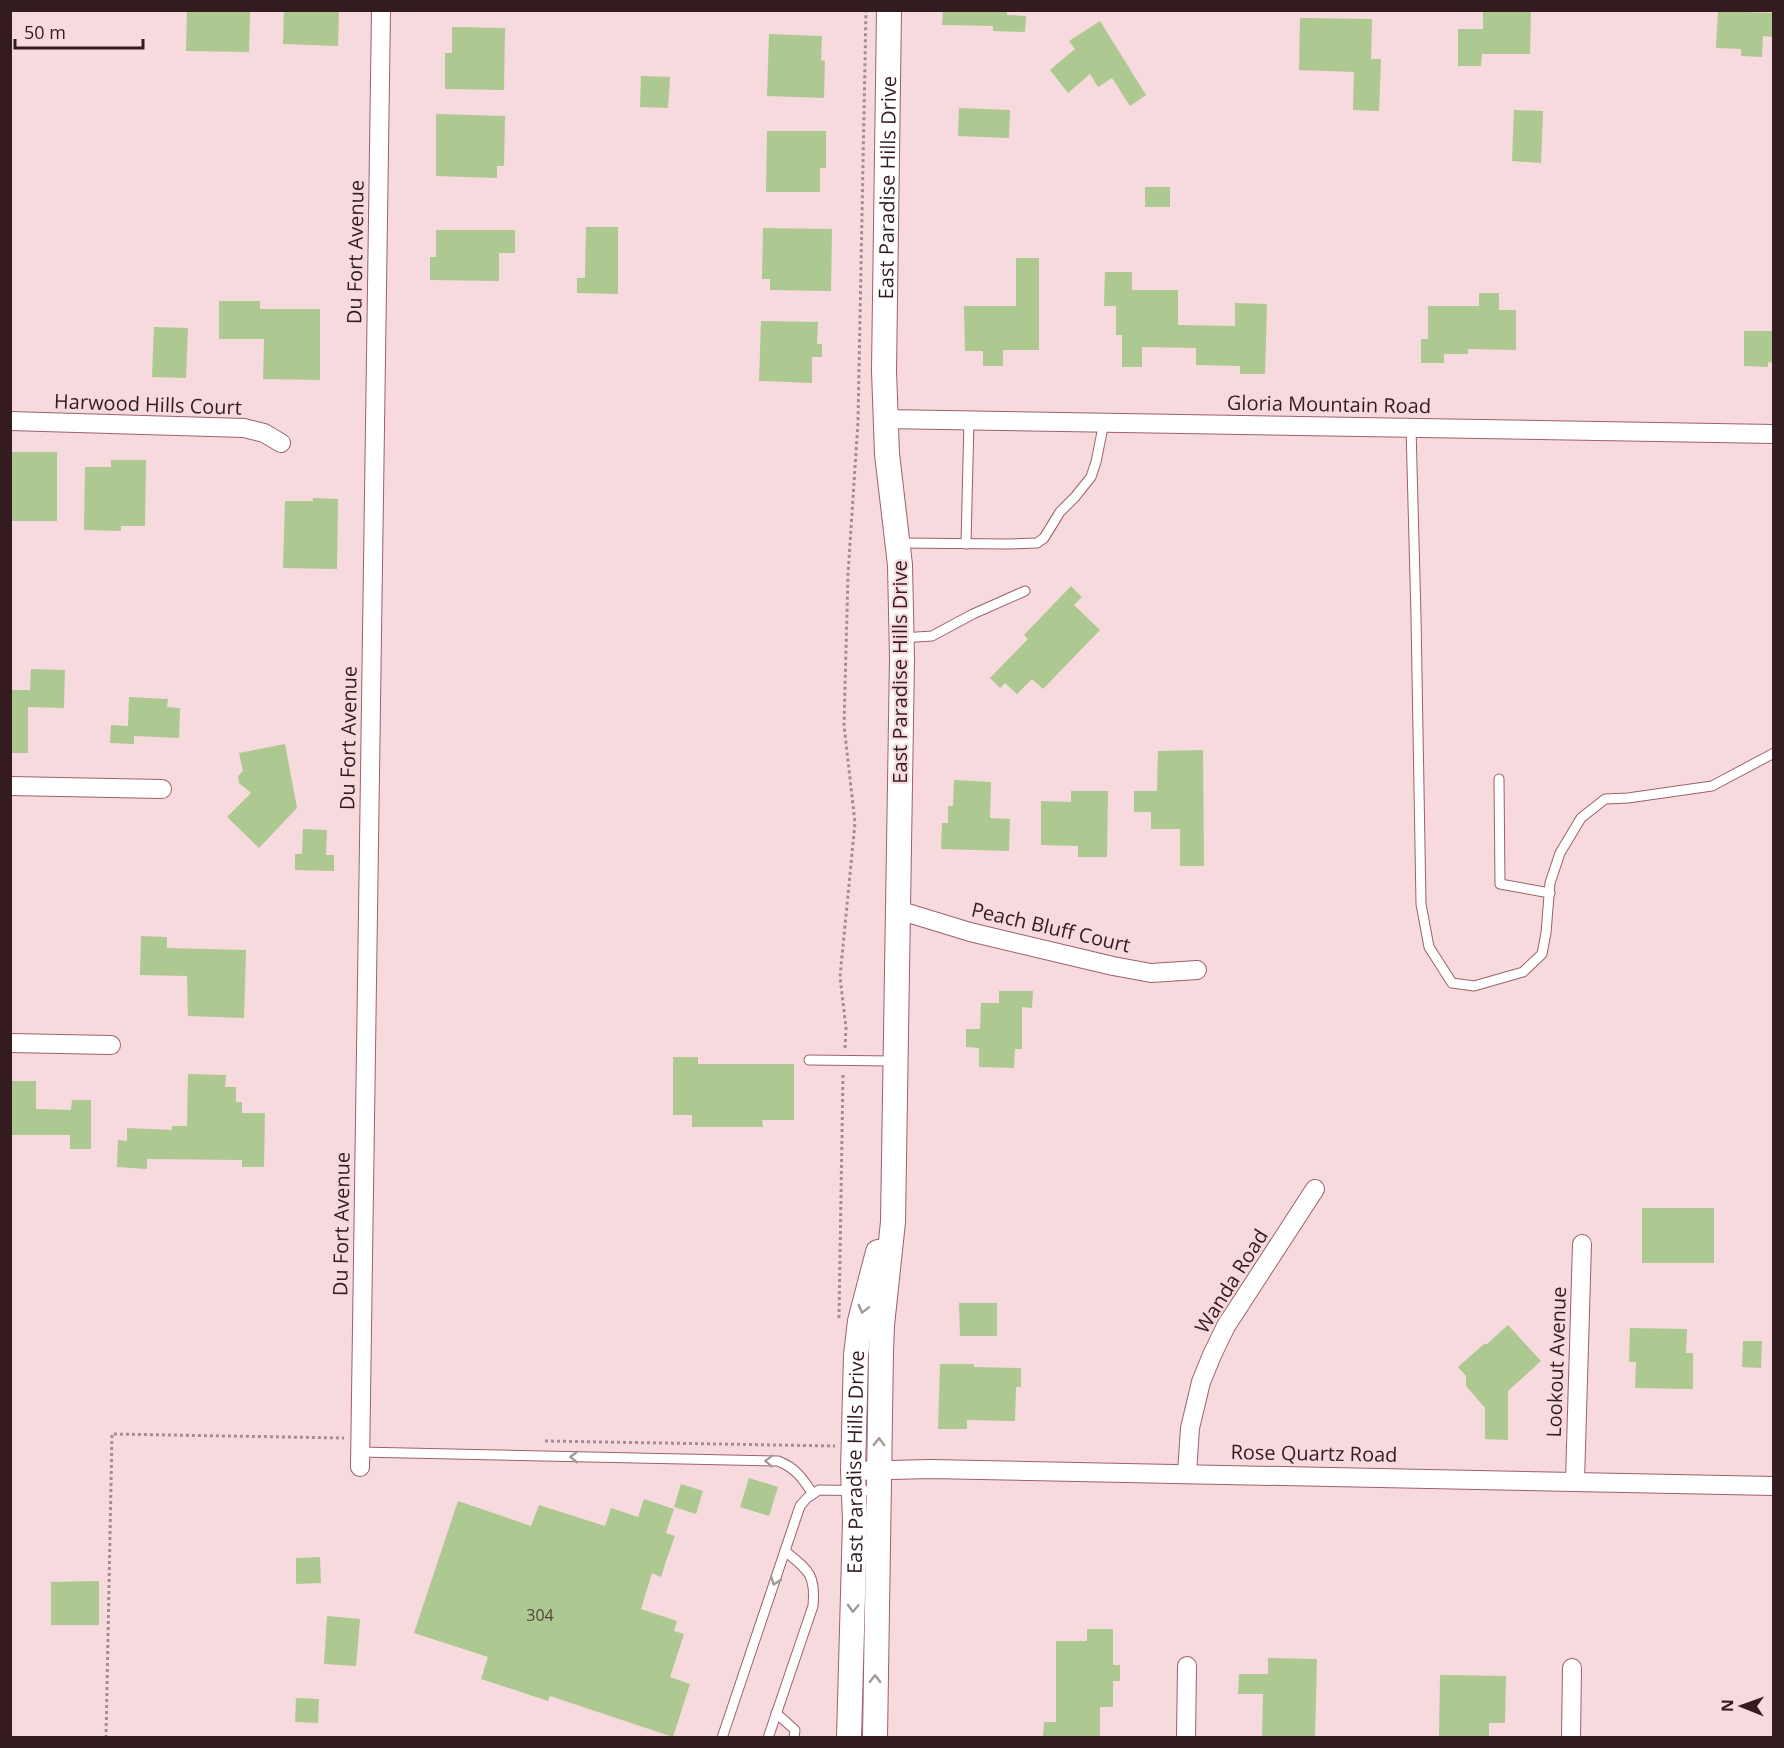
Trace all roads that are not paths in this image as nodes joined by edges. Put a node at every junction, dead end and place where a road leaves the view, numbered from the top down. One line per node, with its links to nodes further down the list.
1 (381, 10): 28 (street, Du Fort Avenue)
2 (889, 10): 3 (main road, East Paradise Hills Drive)
3 (884, 418): 4 (street, Gloria Mountain Road); 10 (main road, East Paradise Hills Drive)
4 (969, 420): 6 (street, Gloria Mountain Road); 11 (lane)
5 (10, 421): 9 (street, Harwood Hills Court)
6 (1104, 422): 7 (street, Gloria Mountain Road); 11 (lane)
7 (1411, 428): 8 (street, Gloria Mountain Road); 18 (lane)
8 (1773, 434)
9 (281, 443)
10 (898, 543): 11 (lane); 13 (main road, East Paradise Hills Drive)
11 (966, 544)
12 (1025, 591): 13 (lane)
13 (902, 638): 19 (main road, East Paradise Hills Drive)
14 (1773, 753): 18 (lane)
15 (1499, 779): 18 (lane)
16 (10, 786): 17 (street)
17 (162, 789)
18 (1550, 893)
19 (898, 910): 20 (street, Peach Bluff Court); 24 (main road, East Paradise Hills Drive)
20 (1197, 970)
21 (10, 1043): 22 (street)
22 (111, 1045)
23 (809, 1060): 24 (lane)
24 (896, 1062): 26 (main road, East Paradise Hills Drive)
25 (1315, 1189): 29 (street, Wanda Road)
26 (893, 1191): 30 (main road, East Paradise Hills Drive, one-way to 30); 31 (main road, East Paradise Hills Drive, one-way to 26)
27 (1582, 1244): 32 (street, Lookout Avenue)
28 (360, 1460): 34 (lane, one-way to 28)
29 (1187, 1473): 31 (street, Rose Quartz Road); 32 (street, Rose Quartz Road)
30 (854, 1481): 31 (street, Rose Quartz Road); 34 (lane); 42 (main road, East Paradise Hills Drive, one-way to 42)
31 (879, 1481): 43 (main road, East Paradise Hills Drive, one-way to 31)
32 (1575, 1481): 33 (street, Rose Quartz Road)
33 (1773, 1486)
34 (813, 1494): 35 (lane)
35 (785, 1551): 38 (lane); 39 (lane, one-way to 39)
36 (1186, 1666): 44 (street)
37 (1572, 1668): 45 (street)
38 (776, 1713): 40 (lane); 41 (lane)
39 (722, 1737)
40 (768, 1737)
41 (795, 1737)
42 (849, 1737)
43 (874, 1737)
44 (1186, 1737)
45 (1571, 1737)

